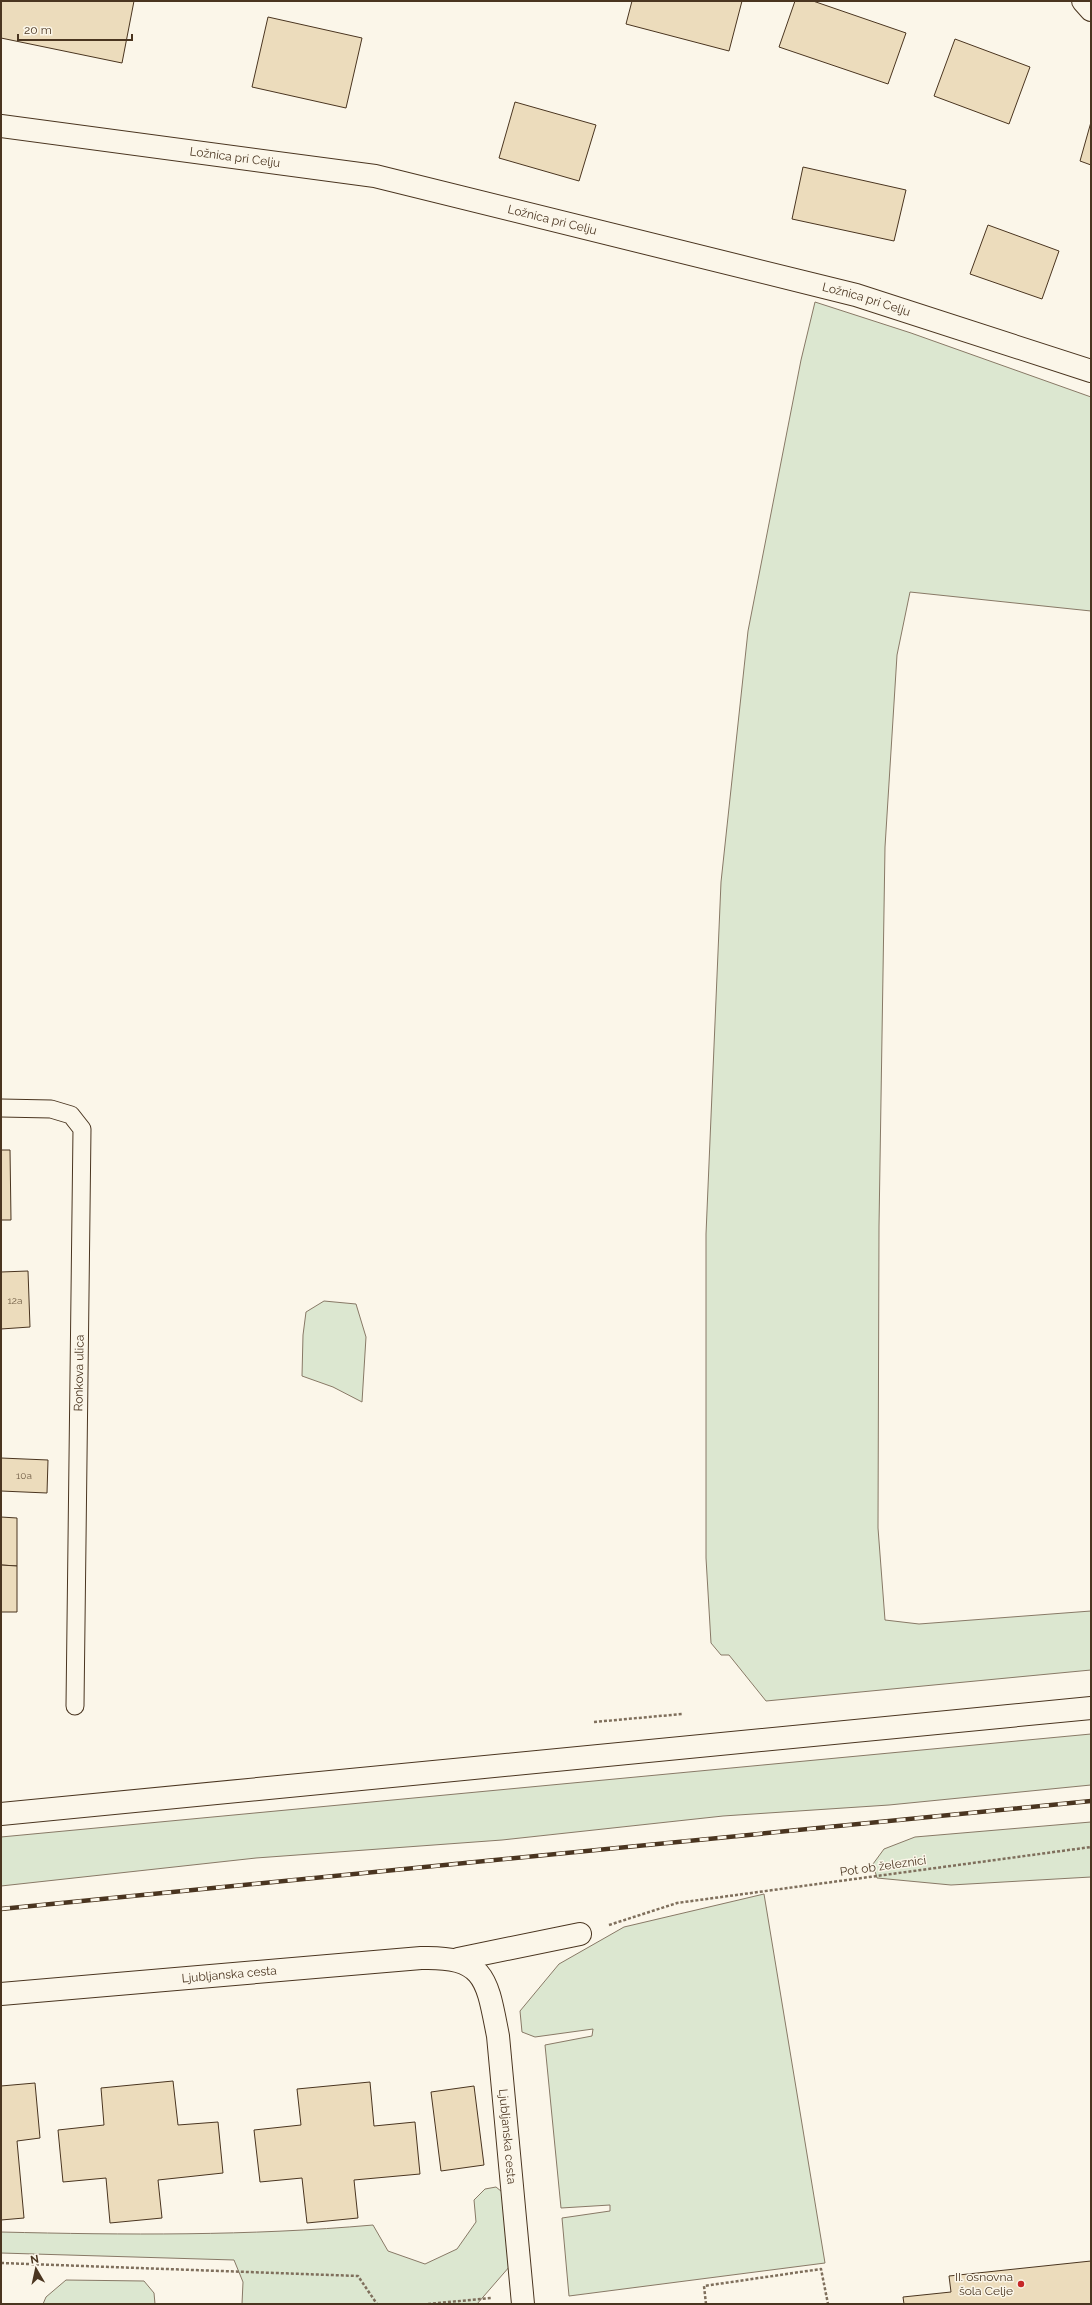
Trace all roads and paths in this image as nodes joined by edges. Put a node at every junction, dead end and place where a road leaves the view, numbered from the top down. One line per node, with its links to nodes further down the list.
1 (1083, 1): 2 (street)
2 (1091, 10)
3 (1, 126): 4 (street, Ložnica pri Celju)
4 (1091, 371)
5 (1, 1108): 6 (lane, Ronkova ulica)
6 (75, 1706)
7 (1091, 1708): 8 (street)
8 (1, 1814)
9 (1091, 1847): 10 (path, Pot ob železnici)
10 (580, 1934): 11 (street, Ljubljanska cesta)
11 (458, 1959): 12 (street, Ljubljanska cesta); 14 (street, Ljubljanska cesta)
12 (1, 1994)
13 (1, 2263): 15 (path)
14 (522, 2300): 16 (path)
15 (377, 2304)
16 (428, 2304)
17 (706, 2304): 18 (path)
18 (828, 2304)

